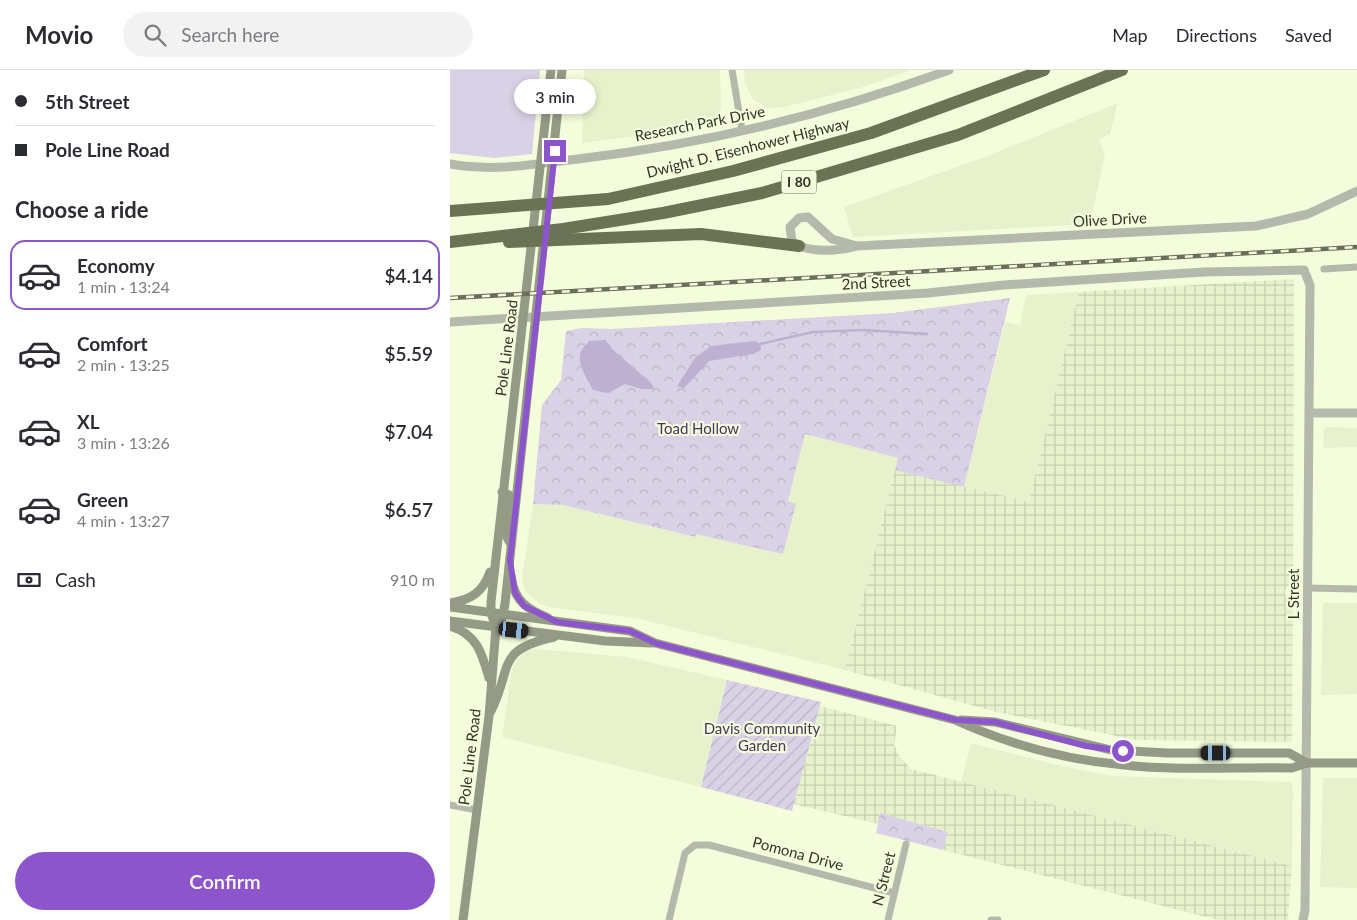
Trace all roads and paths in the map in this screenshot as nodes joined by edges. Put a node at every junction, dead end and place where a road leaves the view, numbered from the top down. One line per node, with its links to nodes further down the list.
1 (551, 70): 20 (main road, Pole Line Road)
2 (562, 70): 21 (main road, Pole Line Road)
3 (732, 70): 7 (street)
4 (949, 70): 7 (street, Research Park Drive)
5 (1044, 70): 10 (highway, Dwight D. Eisenhower Highway / I 80)
6 (1122, 70): 11 (highway, I 80)
7 (742, 130): 8 (street, Research Park Drive)
8 (450, 164)
9 (1357, 191): 13 (street, Olive Drive)
10 (450, 211)
11 (456, 241): 12 (highway)
12 (799, 246): 13 (street, Olive Drive); 13 (street, Olive Drive)
13 (857, 246)
14 (1357, 268): 15 (street)
15 (1324, 269)
16 (1304, 270): 17 (street, 2nd Street); 18 (street, L Street)
17 (450, 322)
18 (1310, 413): 19 (street); 24 (street, L Street)
19 (1357, 413)
20 (502, 492): 21 (main road); 22 (main road, Pole Line Road)
21 (512, 544): 23 (main road, Pole Line Road)
22 (494, 560): 26 (main road); 28 (main road, Pole Line Road)
23 (510, 560): 29 (main road, Pole Line Road); 31 (main road)
24 (1308, 588): 25 (street); 39 (street, L Street)
25 (1357, 588)
26 (450, 603)
27 (450, 607): 28 (main road)
28 (491, 613): 29 (main road); 33 (main road, Pole Line Road)
29 (504, 615): 31 (main road); 33 (main road, Pole Line Road)
30 (450, 621): 33 (main road)
31 (557, 622): 35 (main road)
32 (450, 626): 36 (main road)
33 (496, 627): 34 (main road); 36 (main road, Pole Line Road)
34 (562, 635): 35 (main road); 37 (main road)
35 (655, 643): 38 (main road)
36 (491, 685): 37 (main road, Pole Line Road)
37 (489, 716): 42 (main road, Pole Line Road)
38 (956, 720): 39 (main road); 39 (main road)
39 (1307, 763): 40 (main road); 48 (street, L Street)
40 (1357, 763)
41 (450, 806): 42 (street)
42 (478, 810): 45 (main road, Pole Line Road)
43 (906, 844): 44 (street, N Street)
44 (894, 893): 46 (street, Pomona Drive); 47 (street, N Street)
45 (463, 920)
46 (669, 920)
47 (888, 920)
48 (1303, 920)

